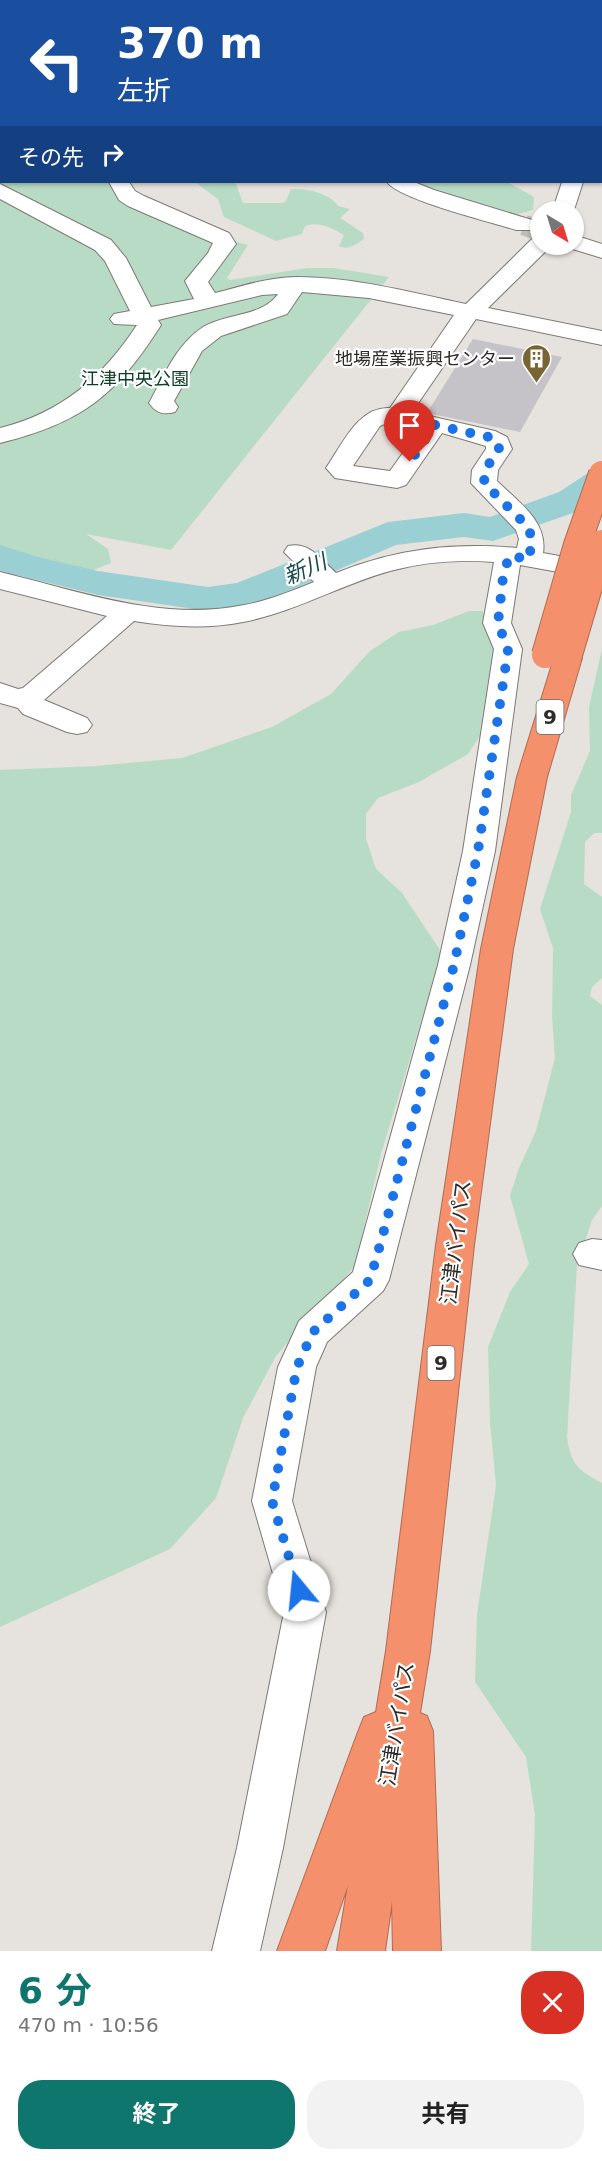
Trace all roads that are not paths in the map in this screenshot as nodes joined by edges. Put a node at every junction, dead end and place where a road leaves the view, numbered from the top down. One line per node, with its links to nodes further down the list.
1 (121, 183): 11 (street)
2 (400, 183): 6 (street)
3 (572, 183): 5 (street)
4 (0, 190): 13 (street)
5 (566, 201)
6 (524, 225)
7 (584, 245): 8 (street)
8 (602, 251)
9 (530, 254): 12 (street)
10 (296, 284): 11 (street); 12 (street); 15 (street)
11 (210, 300): 13 (street)
12 (471, 310): 14 (street); 16 (street)
13 (133, 317): 18 (street)
14 (602, 338)
15 (166, 407)
16 (397, 416): 17 (street); 17 (street)
17 (435, 425): 20 (street)
18 (0, 436)
19 (602, 474): 25 (highway, bridge)
20 (519, 538): 22 (street); 24 (street); 30 (street)
21 (602, 543): 25 (highway, 江津バイパス / 9, bridge)
22 (602, 572)
23 (0, 580): 24 (street)
24 (129, 610): 27 (street)
25 (556, 657): 29 (highway, 江津バイパス / 9)
26 (0, 692): 27 (street)
27 (28, 697): 28 (street)
28 (77, 725)
29 (408, 1651): 31 (highway, 9); 32 (highway, 江津バイパス / 9); 33 (highway, 9)
30 (236, 1951)
31 (301, 1951)
32 (361, 1951)
33 (417, 1951)

